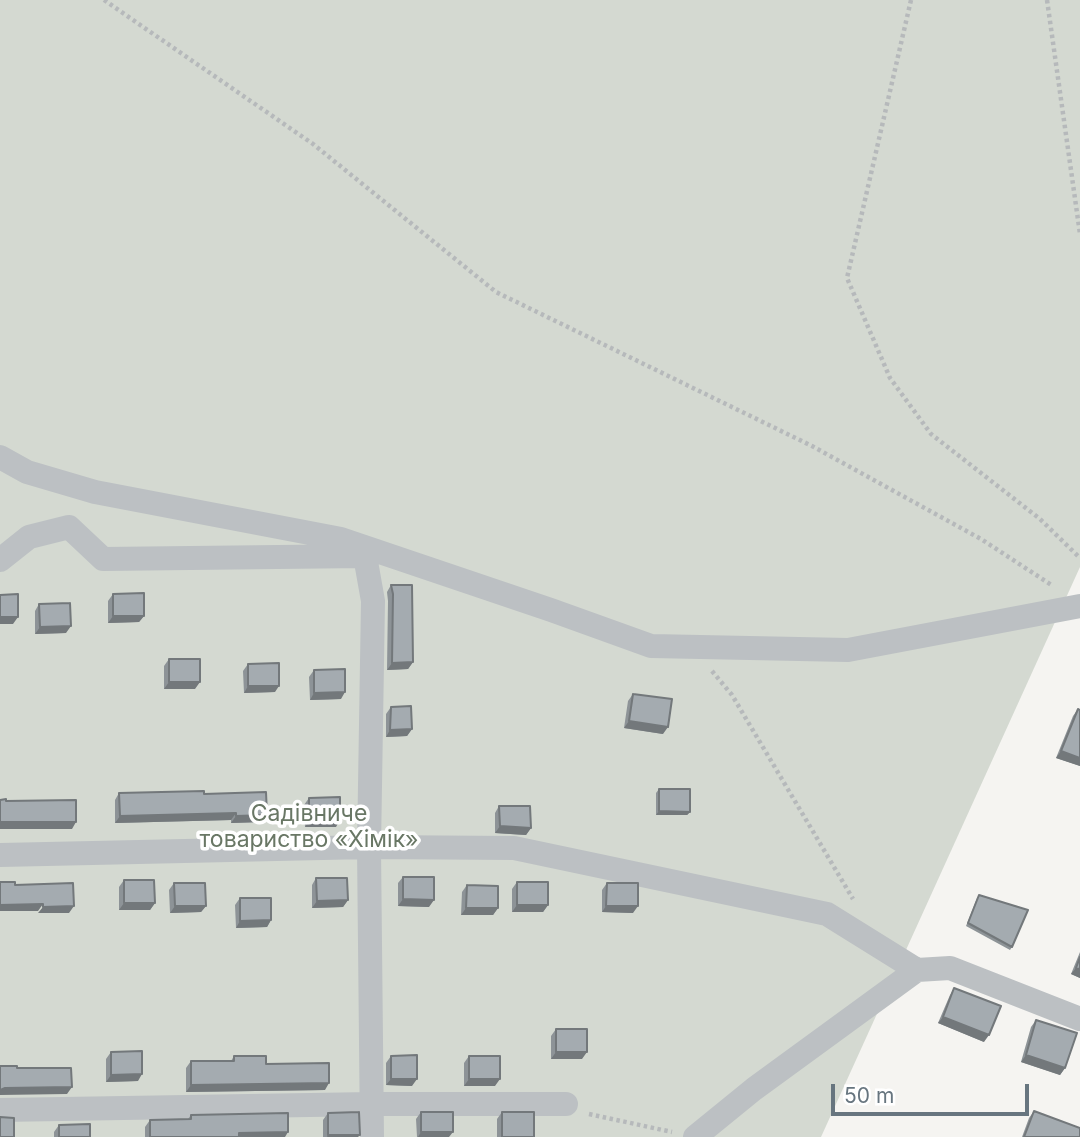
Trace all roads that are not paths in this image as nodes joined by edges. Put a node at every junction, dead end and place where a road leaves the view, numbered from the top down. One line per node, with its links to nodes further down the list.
1 (0, 457): 3 (street)
2 (0, 560): 4 (street)
3 (1080, 606)
4 (369, 847): 5 (street); 6 (street); 8 (street)
5 (0, 855)
6 (916, 970): 7 (street); 11 (street)
7 (1080, 1018)
8 (372, 1104): 9 (street); 10 (street); 12 (street)
9 (566, 1104)
10 (0, 1110)
11 (685, 1135)
12 (372, 1137)

